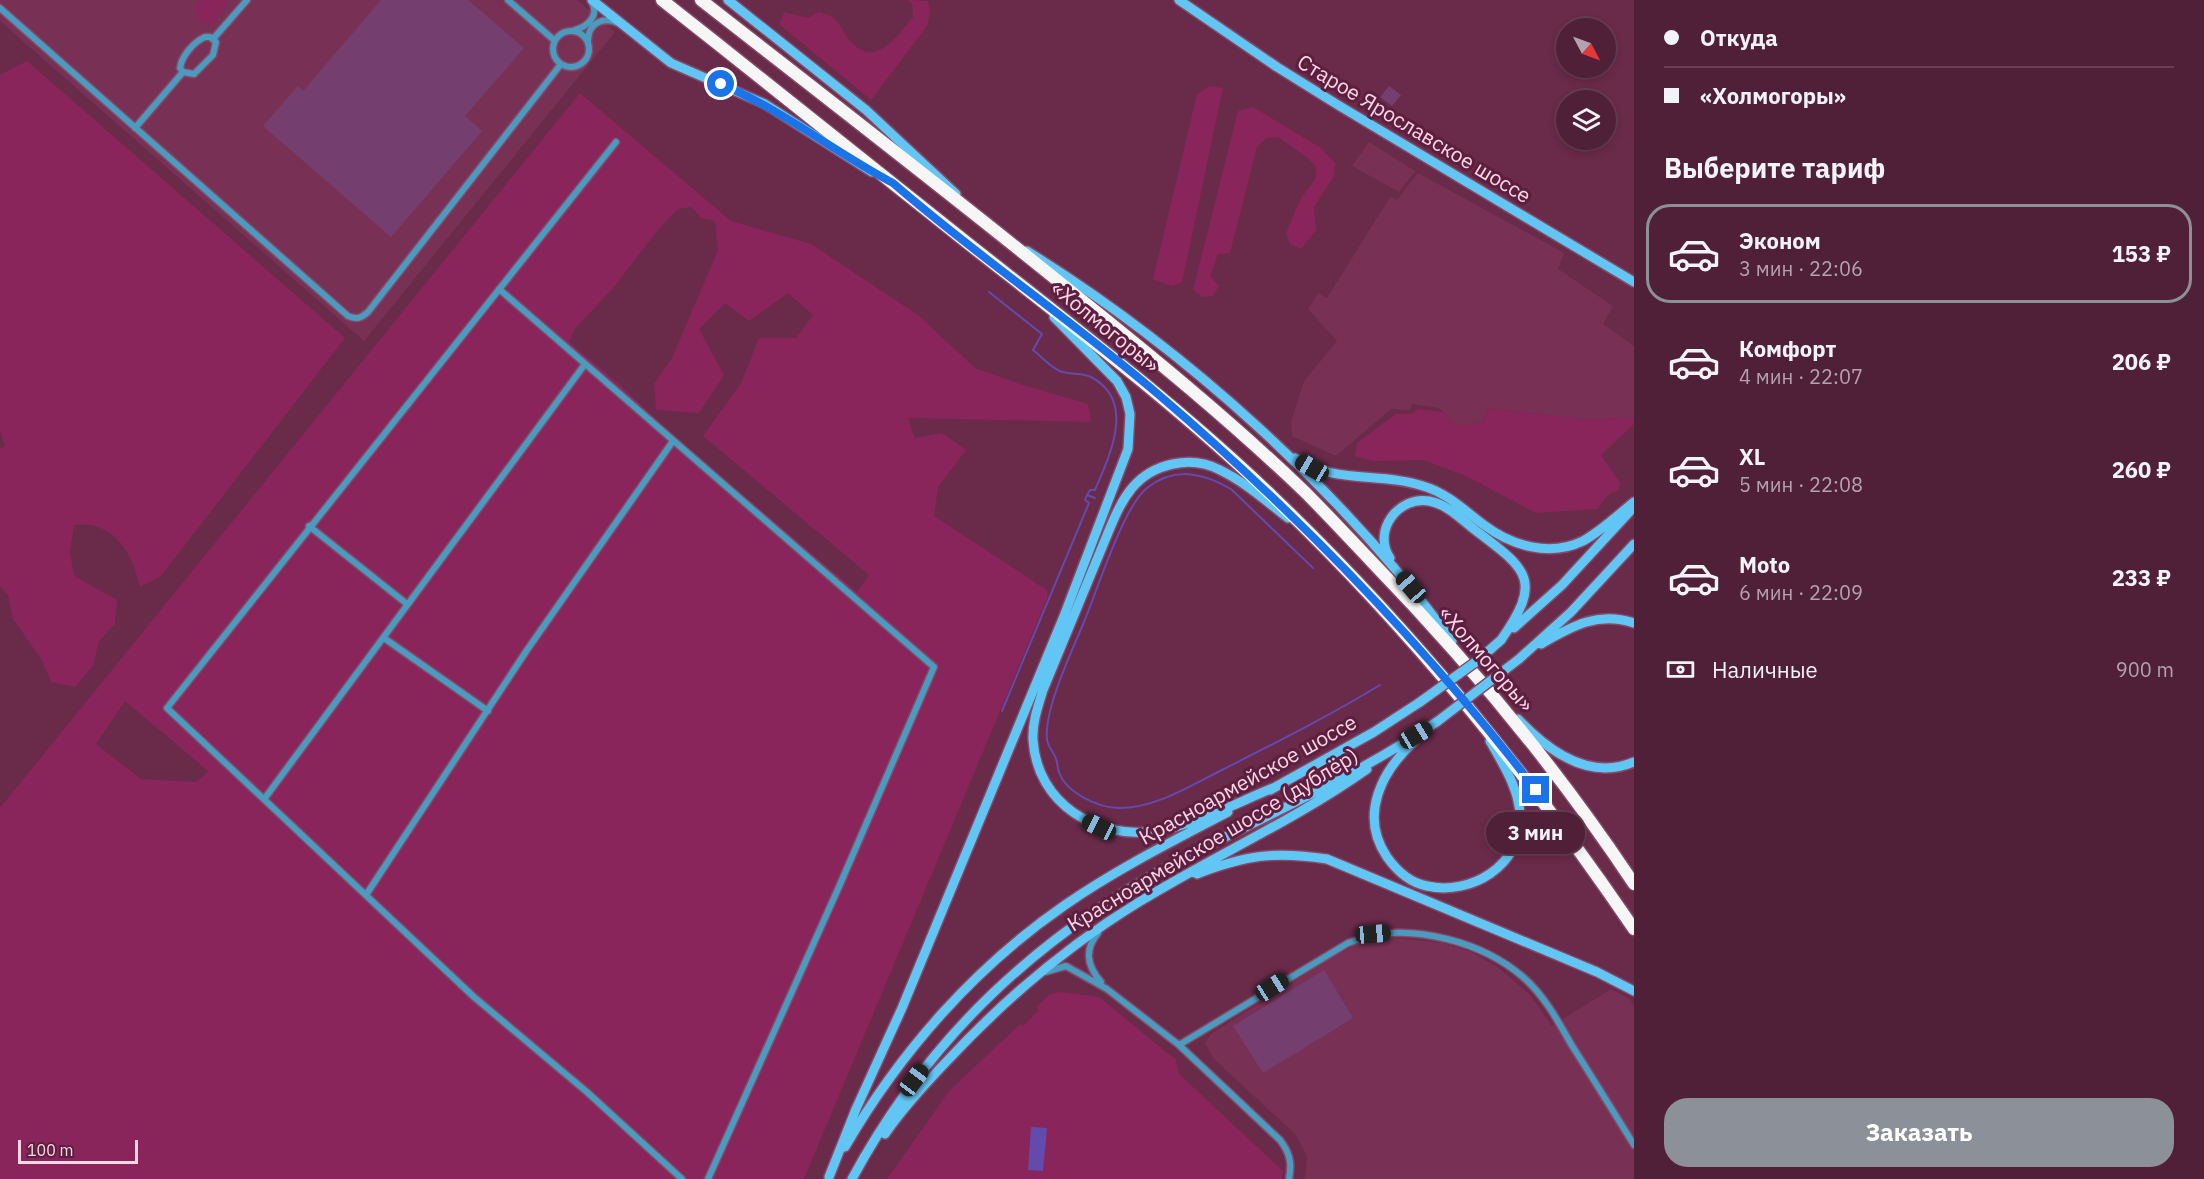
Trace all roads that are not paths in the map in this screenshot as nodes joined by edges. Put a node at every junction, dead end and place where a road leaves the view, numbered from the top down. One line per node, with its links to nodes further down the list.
1 (247, 0): 11 (street)
2 (508, 0): 12 (street)
3 (591, 0): 9 (main road); 10 (street)
4 (662, 0): 18 (highway, «Холмогоры»)
5 (701, 0): 19 (highway, «Холмогоры»)
6 (728, 0): 19 (main road)
7 (1179, 0): 22 (main road, Старое Ярославское шоссе)
8 (0, 8): 16 (street)
9 (622, 25): 13 (street); 18 (main road)
10 (575, 30): 12 (street); 13 (street)
11 (213, 39): 15 (street); 15 (street)
12 (554, 40): 14 (street)
13 (588, 42): 14 (street)
14 (561, 64): 16 (street)
15 (183, 72): 16 (street)
16 (135, 128)
17 (616, 142): 23 (street)
18 (893, 183): 21 (highway, «Холмогоры»)
19 (983, 221): 20 (highway, «Холмогоры»)
20 (999, 233): 26 (main road); 38 (highway, «Холмогоры»)
21 (1016, 280): 30 (highway, «Холмогоры»); 56 (main road)
22 (1634, 282)
23 (499, 289): 24 (street); 29 (street)
24 (585, 364): 25 (street); 33 (street)
25 (673, 441): 40 (street); 58 (street)
26 (1275, 445): 27 (main road); 32 (main road)
27 (1634, 502)
28 (1634, 507): 36 (main road, Красноармейское шоссе)
29 (309, 526): 33 (street); 45 (street)
30 (1320, 542): 39 (highway, «Холмогоры»); 44 (main road)
31 (1634, 544): 37 (main road, Красноармейское шоссе)
32 (1399, 573): 36 (main road); 38 (main road)
33 (407, 604): 35 (street)
34 (1634, 623): 37 (main road)
35 (384, 638): 40 (street); 45 (street)
36 (1501, 640): 44 (main road, Красноармейское шоссе, bridge)
37 (1521, 657): 41 (main road, Красноармейское шоссе, bridge)
38 (1480, 678): 43 (main road); 46 (highway, «Холмогоры»)
39 (1460, 695): 41 (main road); 50 (highway, «Холмогоры»)
40 (488, 711): 48 (street)
41 (1435, 723): 42 (main road, Красноармейское шоссе)
42 (1400, 744): 47 (main road, Красноармейское шоссе (дублёр)); 59 (main road, Красноармейское шоссе)
43 (1634, 762)
44 (1273, 788): 56 (main road, Красноармейское шоссе)
45 (265, 798): 48 (street)
46 (1634, 884)
47 (1164, 887): 49 (main road, Красноармейское шоссе (дублёр)); 53 (main road)
48 (366, 895): 57 (street)
49 (1112, 919): 51 (main road, Красноармейское шоссе (дублёр)); 52 (street)
50 (1634, 929)
51 (1033, 976): 52 (street); 59 (main road, Красноармейское шоссе (дублёр))
52 (1107, 989): 54 (street)
53 (1634, 991)
54 (1179, 1045): 55 (street); 60 (street)
55 (1634, 1144)
56 (829, 1178)
57 (682, 1179)
58 (708, 1179)
59 (852, 1179)
60 (1289, 1179)

